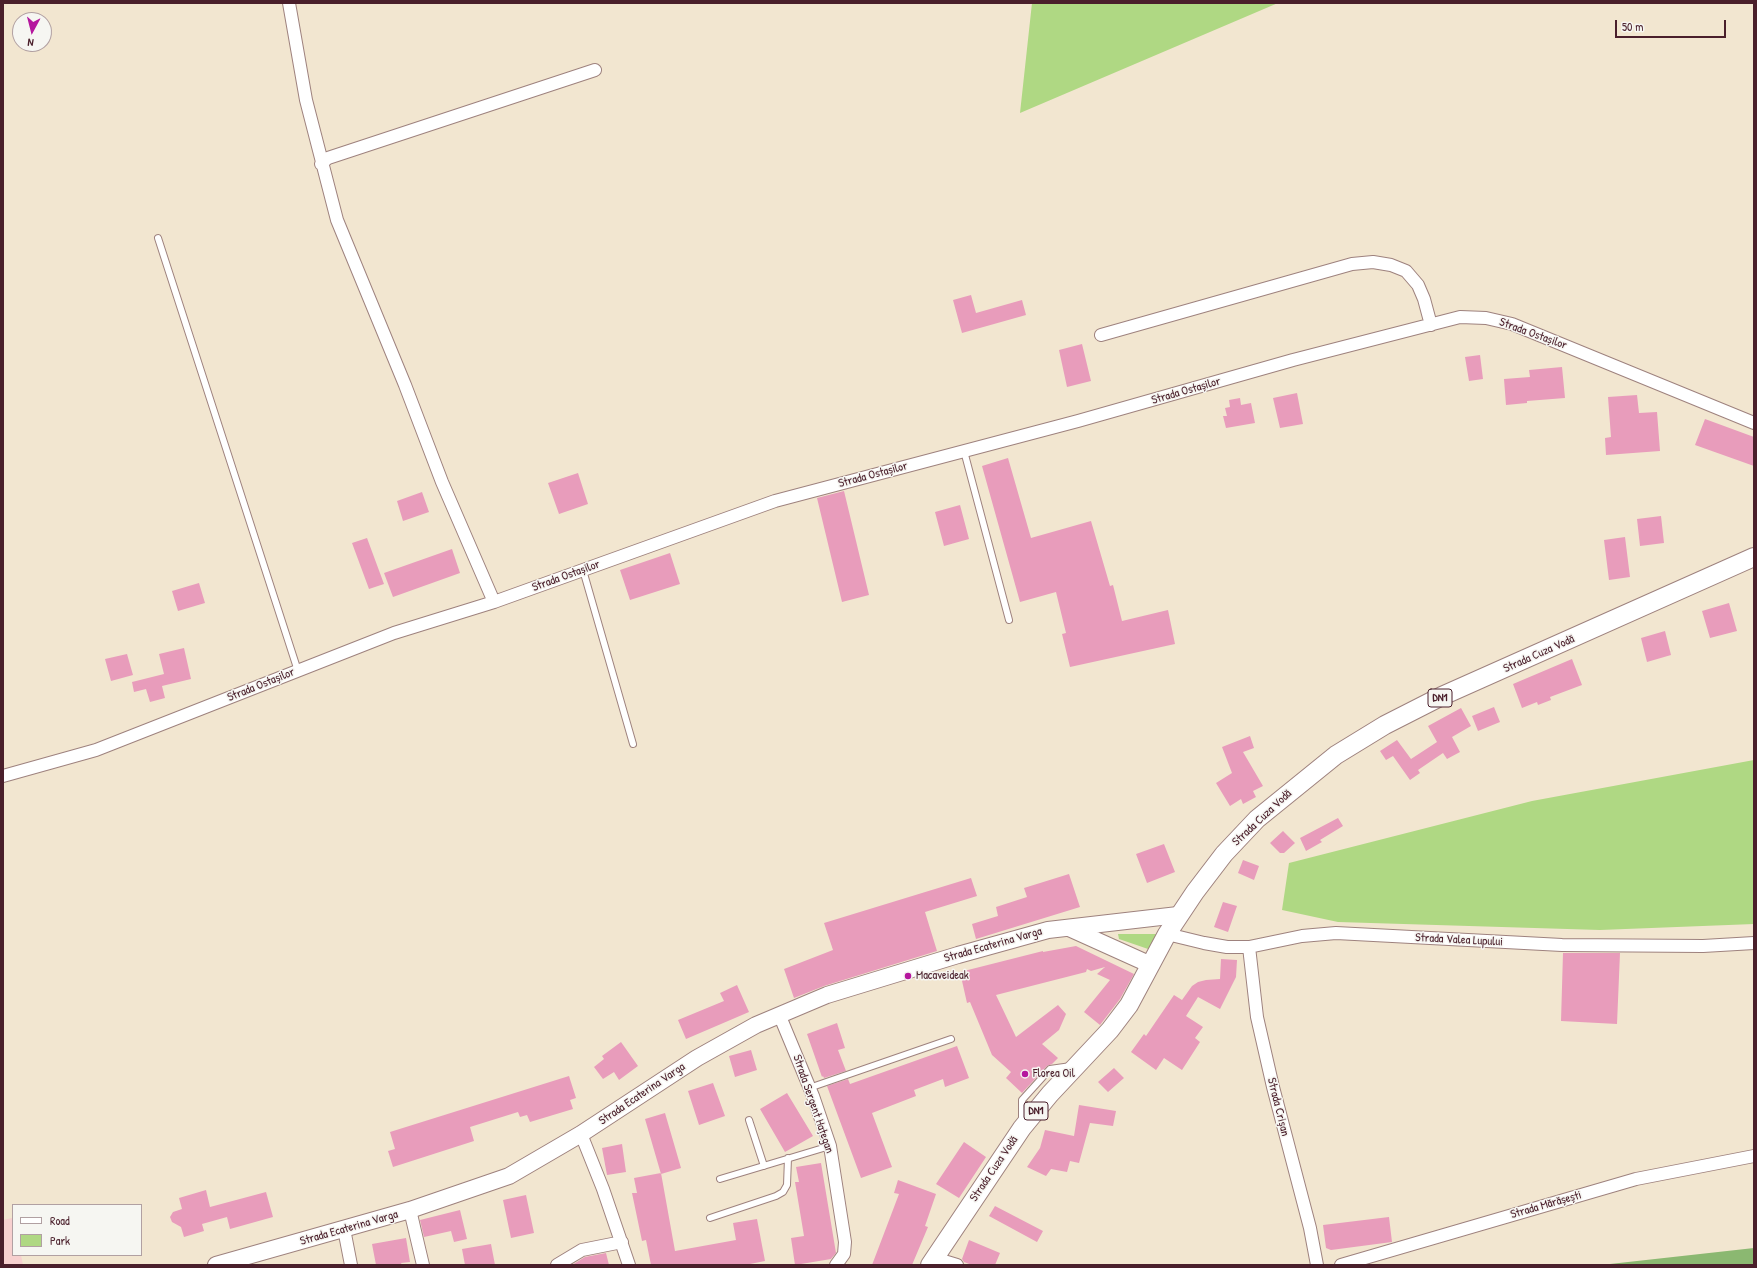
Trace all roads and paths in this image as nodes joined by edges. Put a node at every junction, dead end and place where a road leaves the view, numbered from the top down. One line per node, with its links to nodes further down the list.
1 (289, 3): 3 (street)
2 (595, 70): 3 (street)
3 (321, 164): 11 (street)
4 (158, 238): 13 (lane)
5 (1431, 325): 6 (street); 7 (street, Strada Ostașilor); 8 (street, Strada Ostașilor)
6 (1101, 335)
7 (1754, 423)
8 (964, 451): 10 (street, Strada Ostașilor); 12 (lane)
9 (1754, 557): 16 (main road, Strada Cuza Vodă / DN1)
10 (583, 570): 11 (street, Strada Ostașilor); 14 (lane)
11 (494, 602): 13 (street, Strada Ostașilor)
12 (1009, 620)
13 (298, 670): 15 (street, Strada Ostașilor)
14 (633, 744)
15 (3, 776)
16 (1178, 915): 17 (main road, Strada Ecaterina Varga); 18 (main road, Strada Cuza Vodă / DN1)
17 (1069, 928): 21 (main road, Strada Ecaterina Varga); 22 (main road, Strada Ecaterina Varga)
18 (1167, 934): 20 (street, Strada Valea Lupului); 21 (main road, Strada Cuza Vodă / DN1)
19 (1754, 943): 20 (street, Strada Valea Lupului)
20 (1249, 947): 44 (street, Strada Crișan)
21 (1151, 965): 36 (main road, Strada Cuza Vodă / DN1)
22 (780, 1014): 24 (street, Strada Sergent Hațegan); 26 (main road, Strada Ecaterina Varga)
23 (951, 1039): 24 (lane)
24 (810, 1088): 27 (street, Strada Sergent Hațegan)
25 (749, 1120): 30 (lane)
26 (581, 1134): 32 (main road, Strada Ecaterina Varga); 35 (street)
27 (830, 1146): 29 (lane); 42 (street, Strada Sergent Hațegan)
28 (1754, 1156): 45 (street, Strada Mărășești)
29 (788, 1158): 30 (lane); 33 (lane)
30 (764, 1166): 31 (lane)
31 (720, 1179)
32 (410, 1210): 34 (main road, Strada Ecaterina Varga); 39 (street)
33 (710, 1218)
34 (344, 1229): 37 (main road, Strada Ecaterina Varga); 38 (street)
35 (622, 1242): 40 (street); 41 (street)
36 (932, 1261): 43 (street)
37 (216, 1265)
38 (351, 1265)
39 (423, 1265)
40 (557, 1265)
41 (629, 1265)
42 (836, 1265)
43 (957, 1265)
44 (1317, 1265)
45 (1341, 1265)

